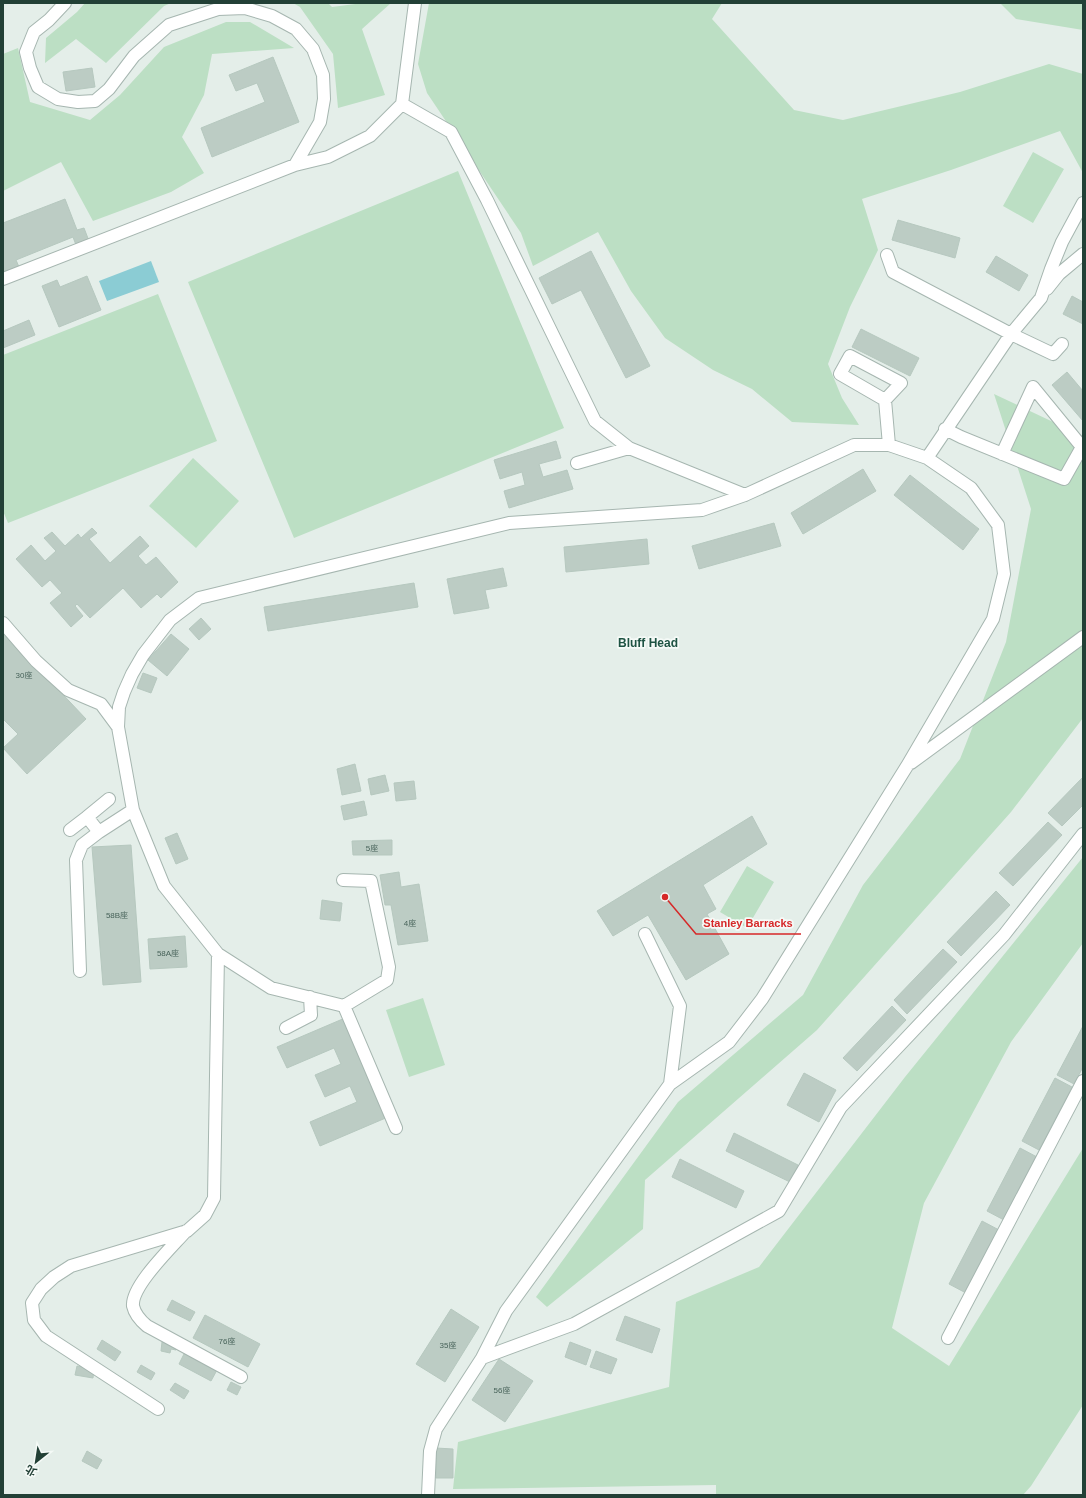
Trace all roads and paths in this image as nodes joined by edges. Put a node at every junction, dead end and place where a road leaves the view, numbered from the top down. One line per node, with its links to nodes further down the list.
1 (65, 3): 4 (lane)
2 (416, 3): 3 (lane)
3 (402, 104): 4 (lane); 15 (lane)
4 (295, 165): 8 (lane)
5 (1083, 204): 9 (lane)
6 (1083, 254): 9 (lane)
7 (887, 255): 10 (lane)
8 (3, 279)
9 (1041, 298): 10 (lane)
10 (1011, 334): 11 (lane); 13 (lane)
11 (1062, 344)
12 (885, 400): 12 (lane); 14 (lane)
13 (945, 429): 16 (lane); 17 (lane)
14 (889, 445): 17 (lane); 19 (lane)
15 (629, 448): 18 (lane); 19 (lane)
16 (1002, 454): 16 (lane)
17 (927, 458): 23 (lane)
18 (577, 463)
19 (745, 495): 22 (lane)
20 (3, 623): 22 (lane)
21 (1083, 637): 23 (lane)
22 (118, 727): 25 (lane)
23 (907, 766): 38 (lane)
24 (110, 799): 26 (lane)
25 (133, 810): 28 (lane); 32 (lane)
26 (86, 817): 27 (lane); 28 (lane)
27 (70, 830)
28 (99, 832): 33 (lane)
29 (1083, 834): 42 (lane)
30 (343, 880): 35 (lane)
31 (646, 934): 38 (lane)
32 (218, 954): 34 (lane); 40 (lane)
33 (80, 971)
34 (310, 997): 35 (lane); 36 (lane)
35 (344, 1006): 39 (lane)
36 (286, 1028)
37 (1083, 1081): 41 (lane)
38 (670, 1084): 42 (lane)
39 (396, 1128)
40 (187, 1231): 43 (lane); 44 (lane)
41 (948, 1338)
42 (482, 1358): 45 (lane)
43 (241, 1377)
44 (158, 1410)
45 (428, 1495)

